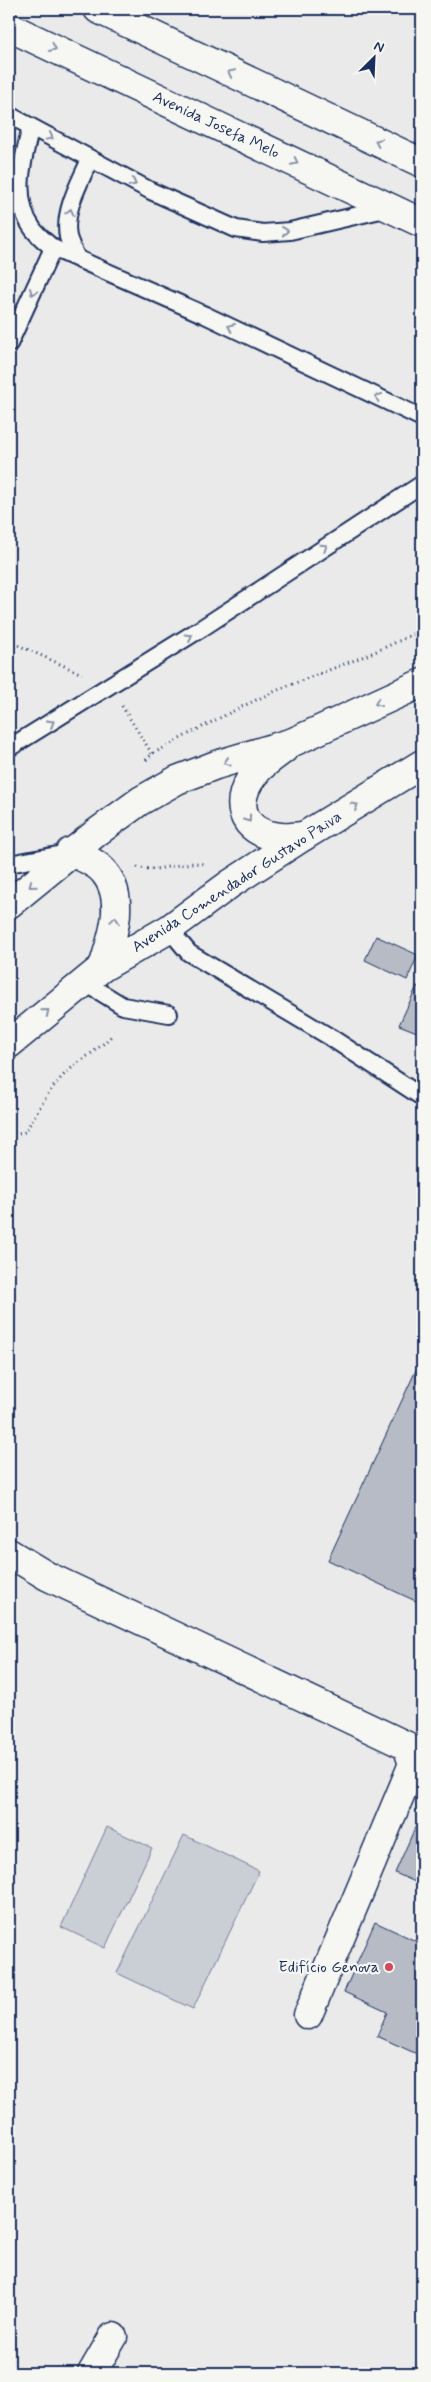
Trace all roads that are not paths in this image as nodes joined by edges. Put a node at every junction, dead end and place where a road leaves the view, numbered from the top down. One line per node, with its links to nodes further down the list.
1 (98, 9): 6 (main road, one-way to 1)
2 (9, 28): 8 (main road, Avenida Josefa Melo, one-way to 8)
3 (9, 115): 4 (lane)
4 (31, 126): 5 (lane, one-way to 5); 7 (lane)
5 (90, 159): 8 (lane, one-way to 8); 11 (lane, one-way to 5)
6 (422, 163)
7 (17, 208): 10 (lane)
8 (391, 208): 9 (main road, Avenida Josefa Melo)
9 (422, 223)
10 (53, 248): 11 (lane); 12 (lane, one-way to 12)
11 (77, 258): 13 (lane, one-way to 11)
12 (9, 344)
13 (422, 418)
14 (422, 484): 17 (lane, one-way to 14)
15 (422, 683): 16 (main road, one-way to 16)
16 (293, 742): 19 (main road, one-way to 19); 20 (main road, one-way to 20)
17 (9, 748)
18 (422, 764): 19 (main road, Avenida Comendador Gustavo Paiva, one-way to 18)
19 (304, 836): 23 (main road, Avenida Comendador Gustavo Paiva)
20 (70, 852): 21 (lane); 22 (main road, one-way to 22); 24 (main road, one-way to 20)
21 (9, 864)
22 (9, 904)
23 (169, 929): 24 (main road, Avenida Comendador Gustavo Paiva); 27 (lane)
24 (93, 975): 25 (lane); 26 (main road, Avenida Comendador Gustavo Paiva, one-way to 24)
25 (169, 1014)
26 (9, 1044)
27 (422, 1098)
28 (9, 1553): 30 (main road)
29 (9, 1566): 30 (main road)
30 (47, 1576): 31 (main road)
31 (308, 2015)
32 (113, 2337): 33 (main road)
33 (92, 2373)

